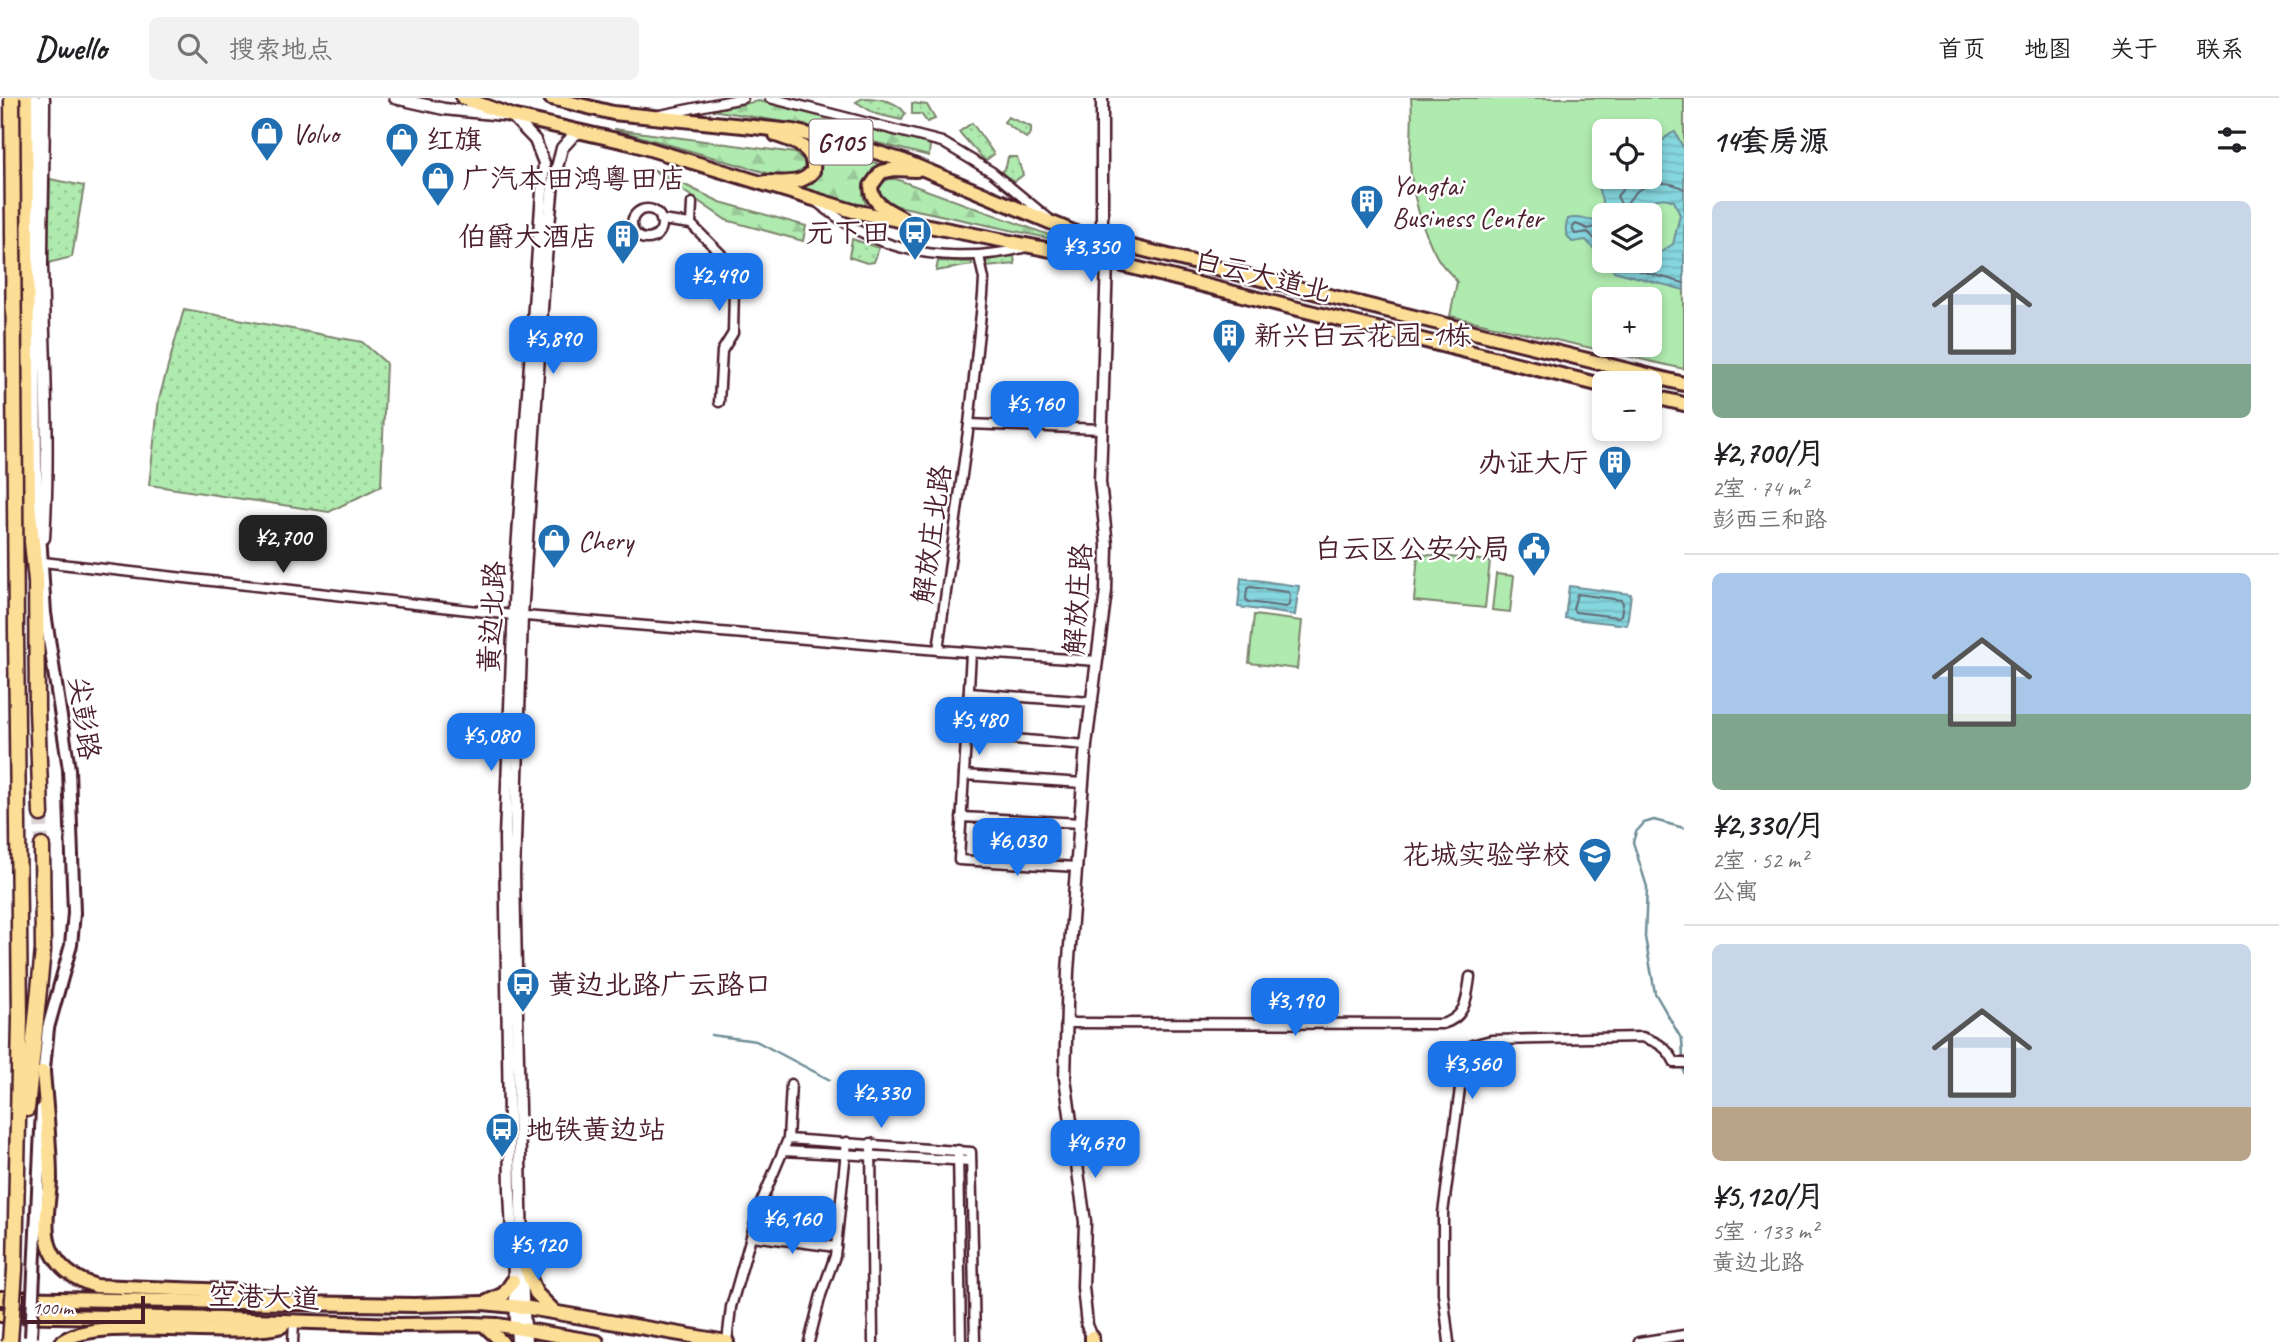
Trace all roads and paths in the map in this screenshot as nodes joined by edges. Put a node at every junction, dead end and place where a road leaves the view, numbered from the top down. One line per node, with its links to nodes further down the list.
1 (10, 98): 16 (street); 67 (highway, bridge)
2 (25, 98): 16 (highway)
3 (34, 98): 36 (main road)
4 (44, 98): 37 (street, 尖彭路)
5 (395, 98): 12 (street)
6 (463, 98): 12 (main road, 白云大道北 / G105)
7 (551, 98): 11 (main road, 白云大道北 / G105)
8 (743, 98): 13 (street)
9 (770, 98): 24 (street)
10 (1102, 98): 25 (street)
11 (584, 103): 13 (main road, 白云大道北 / G105)
12 (512, 116): 15 (main road, 白云大道北 / G105); 39 (street, 黄边北路)
13 (648, 118): 14 (main road, 白云大道北 / G105)
14 (752, 128): 17 (main road, 白云大道北 / G105); 18 (main road)
15 (581, 131): 18 (main road, 白云大道北 / G105); 39 (street, 黄边北路)
16 (25, 135): 38 (highway)
17 (927, 170): 23 (main road); 24 (main road, 白云大道北 / G105)
18 (754, 183): 19 (main road, 白云大道北 / G105)
19 (813, 200): 23 (main road, 白云大道北 / G105); 27 (street)
20 (692, 202): 22 (street)
21 (661, 220): 22 (street)
22 (691, 224): 32 (street)
23 (915, 224): 26 (main road, 白云大道北 / G105)
24 (1059, 226): 25 (main road, 白云大道北 / G105)
25 (1102, 239): 30 (main road, 白云大道北 / G105)
26 (1032, 245): 27 (street); 28 (main road, 白云大道北 / G105)
27 (979, 256): 34 (street, 解放庄北路)
28 (1107, 261): 29 (main road, 白云大道北 / G105); 35 (street, 解放庄路)
29 (1592, 383)
30 (1684, 384)
31 (1662, 399): 33 (main road)
32 (719, 402)
33 (1684, 404)
34 (970, 424): 35 (street); 40 (street, 解放庄北路)
35 (1102, 429): 42 (street, 解放庄路)
36 (36, 468): 37 (main road); 38 (highway)
37 (43, 562): 39 (street); 57 (main road, 尖彭路)
38 (36, 581): 49 (highway)
39 (517, 616): 40 (street); 70 (street, 黄边北路); 71 (street, 黄边北路)
40 (939, 650): 41 (street)
41 (971, 653): 42 (street); 43 (street)
42 (1097, 661): 44 (street, 解放庄路)
43 (969, 693): 44 (street); 45 (street)
44 (1090, 702): 46 (street, 解放庄路)
45 (966, 735): 46 (street); 47 (street)
46 (1086, 745): 48 (street, 解放庄路)
47 (964, 775): 48 (street); 50 (street)
48 (1083, 783): 51 (street, 解放庄路)
49 (41, 814)
50 (961, 817): 51 (street); 53 (street)
51 (1080, 823): 53 (street, 解放庄路)
52 (42, 846): 67 (highway)
53 (1077, 867): 55 (street, 解放庄路)
54 (1470, 977): 55 (street)
55 (1067, 1023): 87 (street, 解放庄路)
56 (1679, 1063): 99 (street)
57 (43, 1072): 73 (main road); 85 (main road, 尖彭路, bridge)
58 (791, 1084): 59 (street)
59 (788, 1139): 60 (street); 63 (street)
60 (847, 1142): 61 (street); 69 (street)
61 (871, 1143): 62 (street); 64 (street)
62 (958, 1150): 65 (street); 66 (street)
63 (783, 1151): 64 (street); 68 (street)
64 (871, 1155): 65 (street); 96 (street)
65 (958, 1160): 66 (street); 97 (street)
66 (971, 1161): 98 (street)
67 (16, 1222): 88 (highway, bridge)
68 (752, 1236): 69 (street); 94 (street)
69 (836, 1247): 95 (street)
70 (522, 1258): 76 (street, 黄边北路); 77 (main road)
71 (513, 1281): 74 (main road); 76 (street, 黄边北路)
72 (0, 1298): 73 (main road, 空港大道)
73 (294, 1303): 75 (main road, 空港大道)
74 (483, 1303): 75 (main road, 空港大道); 76 (main road, 空港大道)
75 (435, 1304): 81 (main road)
76 (518, 1306): 77 (main road, 空港大道); 83 (street, 黄边北路)
77 (555, 1312): 79 (main road, 空港大道)
78 (0, 1315): 80 (main road, 空港大道)
79 (600, 1320): 93 (main road); 94 (main road, 空港大道)
80 (294, 1322): 81 (main road, 空港大道); 89 (main road); 90 (street)
81 (433, 1325): 82 (main road, 空港大道)
82 (484, 1325): 83 (main road, 空港大道); 91 (main road)
83 (522, 1333): 86 (main road, 空港大道); 92 (street, 黄边北路)
84 (1684, 1335): 100 (street)
85 (30, 1340)
86 (561, 1340): 93 (main road, 空港大道)
87 (1092, 1340)
88 (10, 1342)
89 (62, 1342)
90 (293, 1342)
91 (502, 1342)
92 (517, 1342)
93 (596, 1342)
94 (727, 1342)
95 (809, 1342)
96 (873, 1342)
97 (961, 1342)
98 (975, 1342)
99 (1449, 1342)
100 (1639, 1342)

